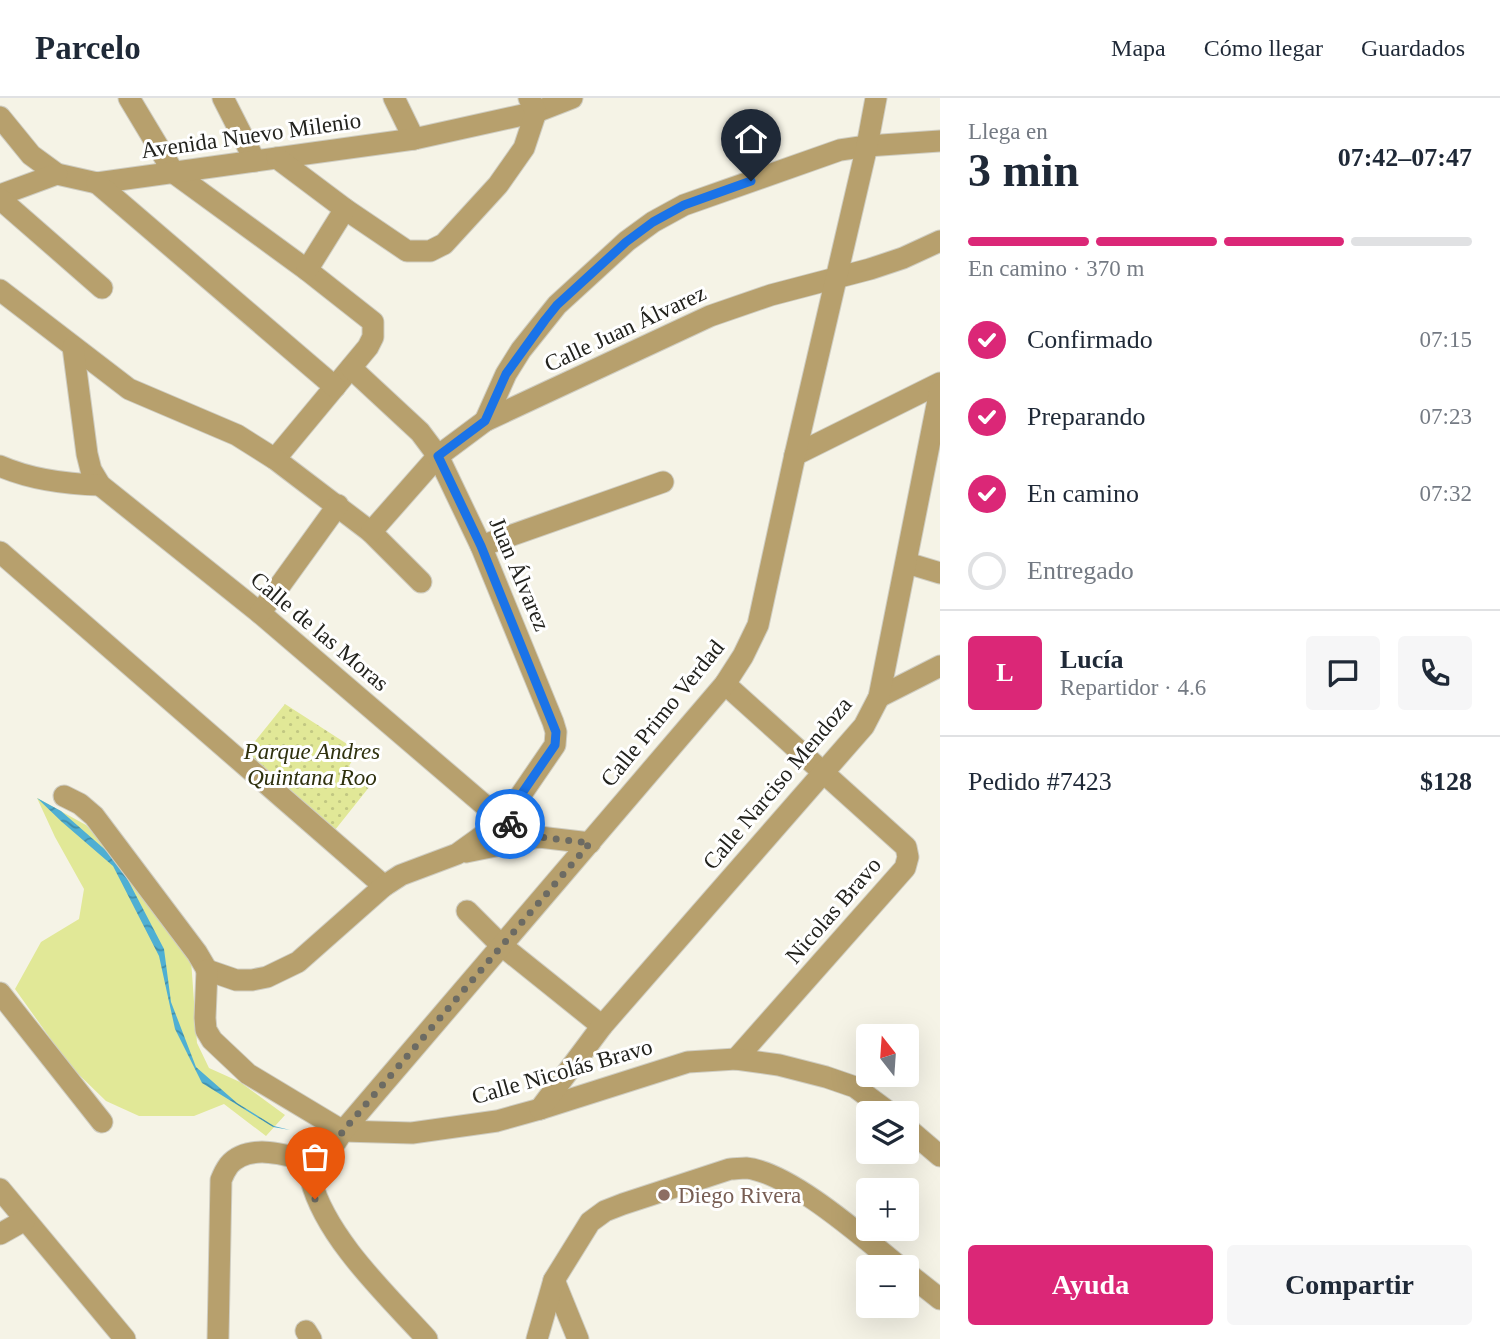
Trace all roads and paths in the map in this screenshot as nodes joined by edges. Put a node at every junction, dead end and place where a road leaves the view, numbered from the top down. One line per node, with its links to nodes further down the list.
1 (129, 98): 13 (street)
2 (223, 98): 12 (street)
3 (394, 98): 8 (street)
4 (572, 98): 6 (street, Avenida Nuevo Milenio)
5 (876, 98): 10 (street, Calle Primo Verdad)
6 (533, 105): 8 (street, Avenida Nuevo Milenio); 17 (street)
7 (0, 117): 14 (street, Avenida Nuevo Milenio)
8 (414, 139): 11 (street, Avenida Nuevo Milenio)
9 (940, 141): 10 (street)
10 (867, 146): 20 (street, Calle Primo Verdad); 28 (street)
11 (277, 158): 12 (street, Avenida Nuevo Milenio); 17 (street)
12 (255, 161): 13 (street, Avenida Nuevo Milenio)
13 (174, 173): 15 (street, Avenida Nuevo Milenio); 19 (street)
14 (57, 174): 15 (street, Avenida Nuevo Milenio); 16 (street)
15 (97, 183): 26 (street)
16 (0, 197): 21 (street)
17 (345, 209): 19 (street)
18 (940, 242): 20 (street, Calle Juan Álvarez)
19 (307, 270): 24 (street)
20 (838, 277): 28 (street, Calle Juan Álvarez); 29 (street, Calle Primo Verdad)
21 (102, 288)
22 (0, 290): 23 (street)
23 (73, 347): 31 (street); 34 (street)
24 (351, 368): 26 (street); 30 (street, Juan Álvarez)
25 (940, 383): 29 (street)
26 (335, 387): 31 (street)
27 (940, 390): 39 (street, Calle Narciso Mendoza)
28 (485, 421): 30 (street, Calle Juan Álvarez)
29 (795, 455): 44 (street, Calle Primo Verdad)
30 (438, 456): 36 (street, Calle Juan Álvarez); 37 (street, Juan Álvarez)
31 (275, 459): 35 (street)
32 (0, 466): 34 (street)
33 (663, 482): 37 (street)
34 (100, 485): 42 (street, Calle de las Moras)
35 (338, 505): 36 (street); 42 (street)
36 (371, 532): 41 (street)
37 (481, 546): 48 (street, Juan Álvarez)
38 (0, 552): 52 (street)
39 (908, 563): 40 (street); 45 (street, Calle Narciso Mendoza)
40 (940, 573)
41 (421, 582)
42 (260, 613): 48 (street, Calle de las Moras)
43 (940, 666): 45 (street)
44 (725, 684): 46 (street, Nicolas Bravo); 50 (street, Calle Primo Verdad)
45 (879, 697): 46 (street, Calle Narciso Mendoza)
46 (825, 773): 57 (street, Calle Narciso Mendoza); 58 (street, Nicolas Bravo)
47 (64, 796): 55 (street)
48 (503, 821): 49 (street, Calle de las Moras); 51 (street, Juan Álvarez)
49 (539, 837): 50 (street); 51 (street)
50 (590, 843): 54 (street, Calle Primo Verdad)
51 (457, 854): 52 (street)
52 (384, 886): 55 (street)
53 (467, 911): 54 (street)
54 (501, 945): 57 (street); 62 (street, Calle Primo Verdad)
55 (207, 970): 62 (street, Calle Nicolás Bravo)
56 (0, 993): 61 (street)
57 (602, 1027): 60 (street, Calle Narciso Mendoza)
58 (736, 1059): 59 (street, Calle Nicolás Bravo); 60 (street, Calle Nicolás Bravo)
59 (874, 1101)
60 (540, 1109): 62 (street, Calle Nicolás Bravo)
61 (102, 1122)
62 (343, 1131): 65 (street, Calle Primo Verdad)
63 (919, 1138): 64 (street)
64 (940, 1156)
65 (316, 1172): 74 (street); 75 (street)
66 (0, 1189): 67 (street)
67 (24, 1220): 68 (street); 73 (street)
68 (0, 1234)
69 (884, 1255): 70 (street)
70 (554, 1280): 76 (street); 77 (street)
71 (919, 1282): 72 (street)
72 (940, 1299)
73 (125, 1339)
74 (218, 1339)
75 (427, 1339)
76 (537, 1339)
77 (578, 1339)

